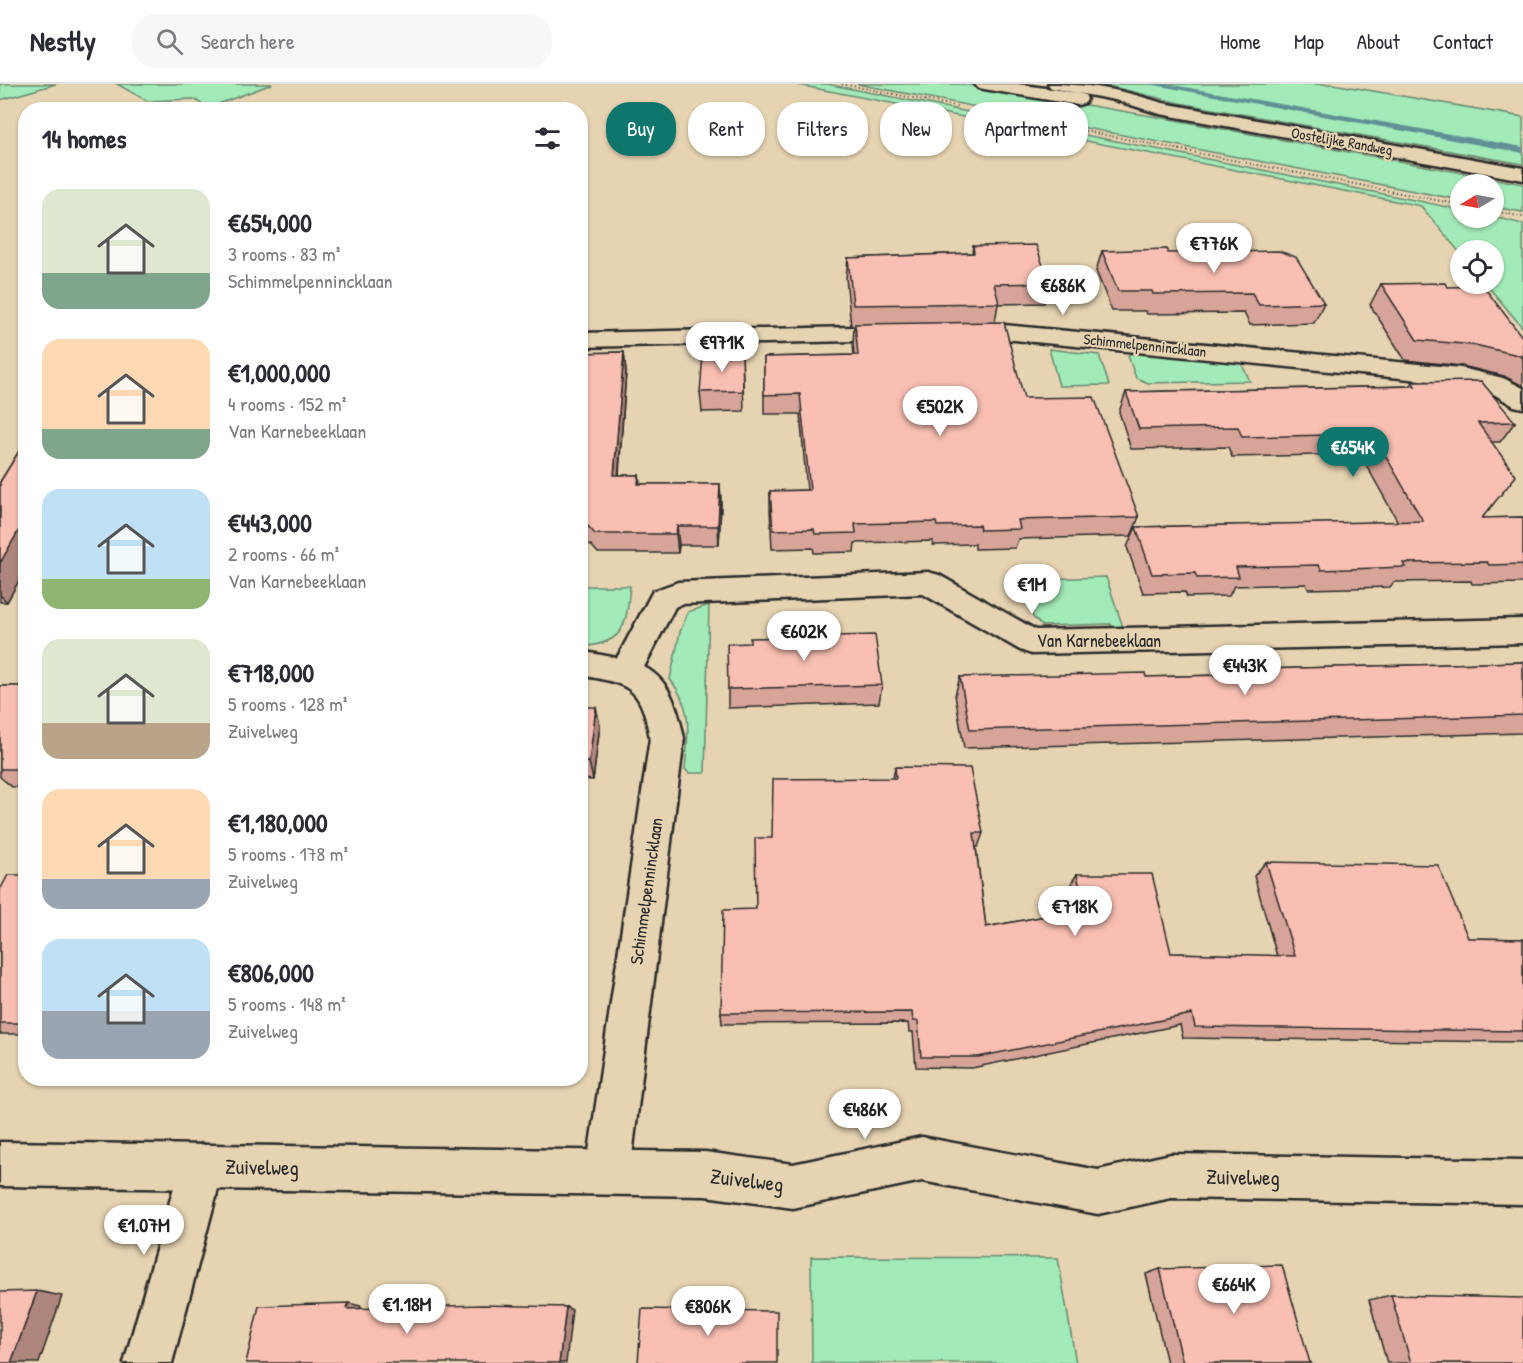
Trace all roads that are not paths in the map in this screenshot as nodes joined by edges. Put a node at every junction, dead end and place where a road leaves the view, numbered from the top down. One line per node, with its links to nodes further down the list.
1 (984, 84): 3 (street, Oostelijke Randweg)
2 (1057, 84): 3 (street, Oostelijke Randweg)
3 (1160, 108): 4 (street, Oostelijke Randweg)
4 (1523, 174)
5 (588, 340): 6 (street, Schimmelpennincklaan)
6 (1523, 400)
7 (1523, 631): 9 (street, Van Karnebeeklaan)
8 (588, 664): 9 (street, Schimmelpennincklaan)
9 (627, 671): 12 (street, Schimmelpennincklaan)
10 (0, 1164): 11 (street, Zuivelweg)
11 (202, 1166): 12 (street, Zuivelweg); 14 (street)
12 (608, 1172): 13 (street, Zuivelweg)
13 (1523, 1182)
14 (148, 1363)

